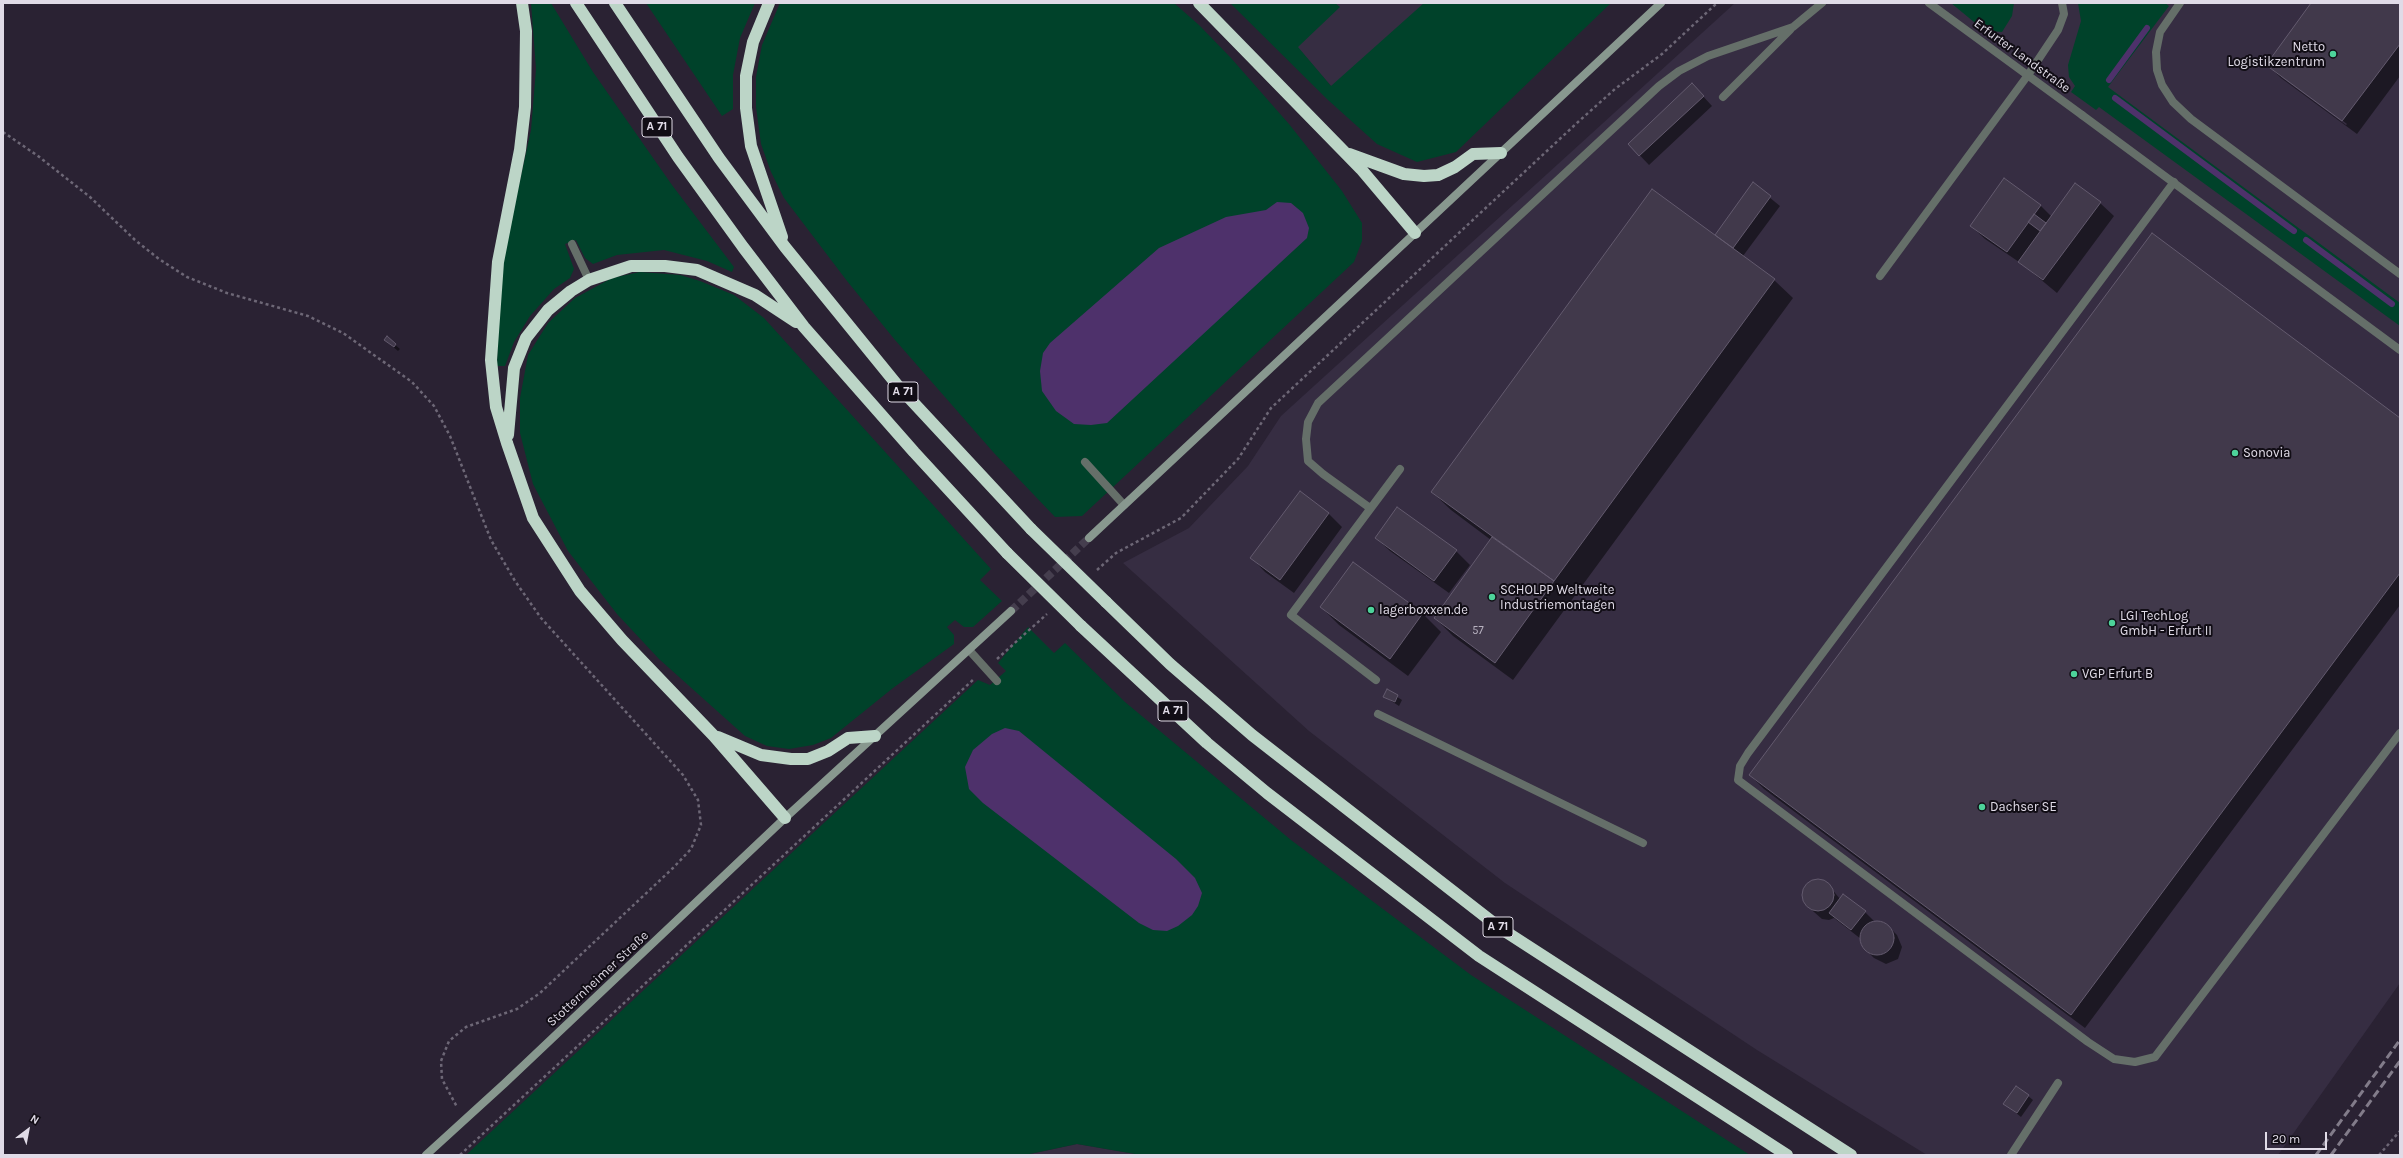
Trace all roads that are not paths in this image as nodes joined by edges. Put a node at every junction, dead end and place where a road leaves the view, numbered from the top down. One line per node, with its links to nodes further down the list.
1 (522, 3): 26 (highway)
2 (576, 3): 24 (highway, A 71)
3 (615, 3): 20 (highway, A 71)
4 (769, 3): 20 (highway)
5 (1199, 3): 15 (highway)
6 (1667, 3): 11 (main road)
7 (1822, 3): 12 (street)
8 (1929, 3): 13 (street, Erfurter Landstraße)
9 (2062, 3): 13 (street)
10 (2180, 3): 21 (street)
11 (1659, 6): 16 (main road)
12 (1793, 27): 14 (street); 30 (street)
13 (2028, 75): 17 (street, Erfurter Landstraße); 22 (street)
14 (1723, 98)
15 (1346, 153): 16 (highway); 18 (highway)
16 (1501, 153): 18 (main road)
17 (2174, 182): 25 (street, Erfurter Landstraße); 37 (street)
18 (1415, 233): 29 (main road)
19 (572, 244): 23 (street)
20 (785, 247): 45 (highway, A 71, bridge)
21 (2400, 274)
22 (1880, 276)
23 (589, 280): 24 (highway); 26 (highway)
24 (804, 327): 44 (highway, A 71, bridge)
25 (2400, 350)
26 (507, 443): 38 (highway)
27 (1085, 462): 29 (street)
28 (1400, 469): 30 (street)
29 (1124, 505): 31 (main road)
30 (1370, 508): 34 (street)
31 (1089, 538)
32 (1011, 611): 33 (main road, Stotternheimer Straße)
33 (969, 650): 35 (street); 39 (main road, Stotternheimer Straße)
34 (1376, 680)
35 (997, 681)
36 (1378, 714): 41 (street)
37 (2400, 733)
38 (714, 736): 39 (highway); 40 (highway)
39 (875, 736): 40 (main road, Stotternheimer Straße)
40 (785, 818): 43 (main road, Stotternheimer Straße)
41 (1643, 843)
42 (2058, 1083): 46 (street)
43 (426, 1155)
44 (1787, 1155)
45 (1851, 1155)
46 (2012, 1155)

